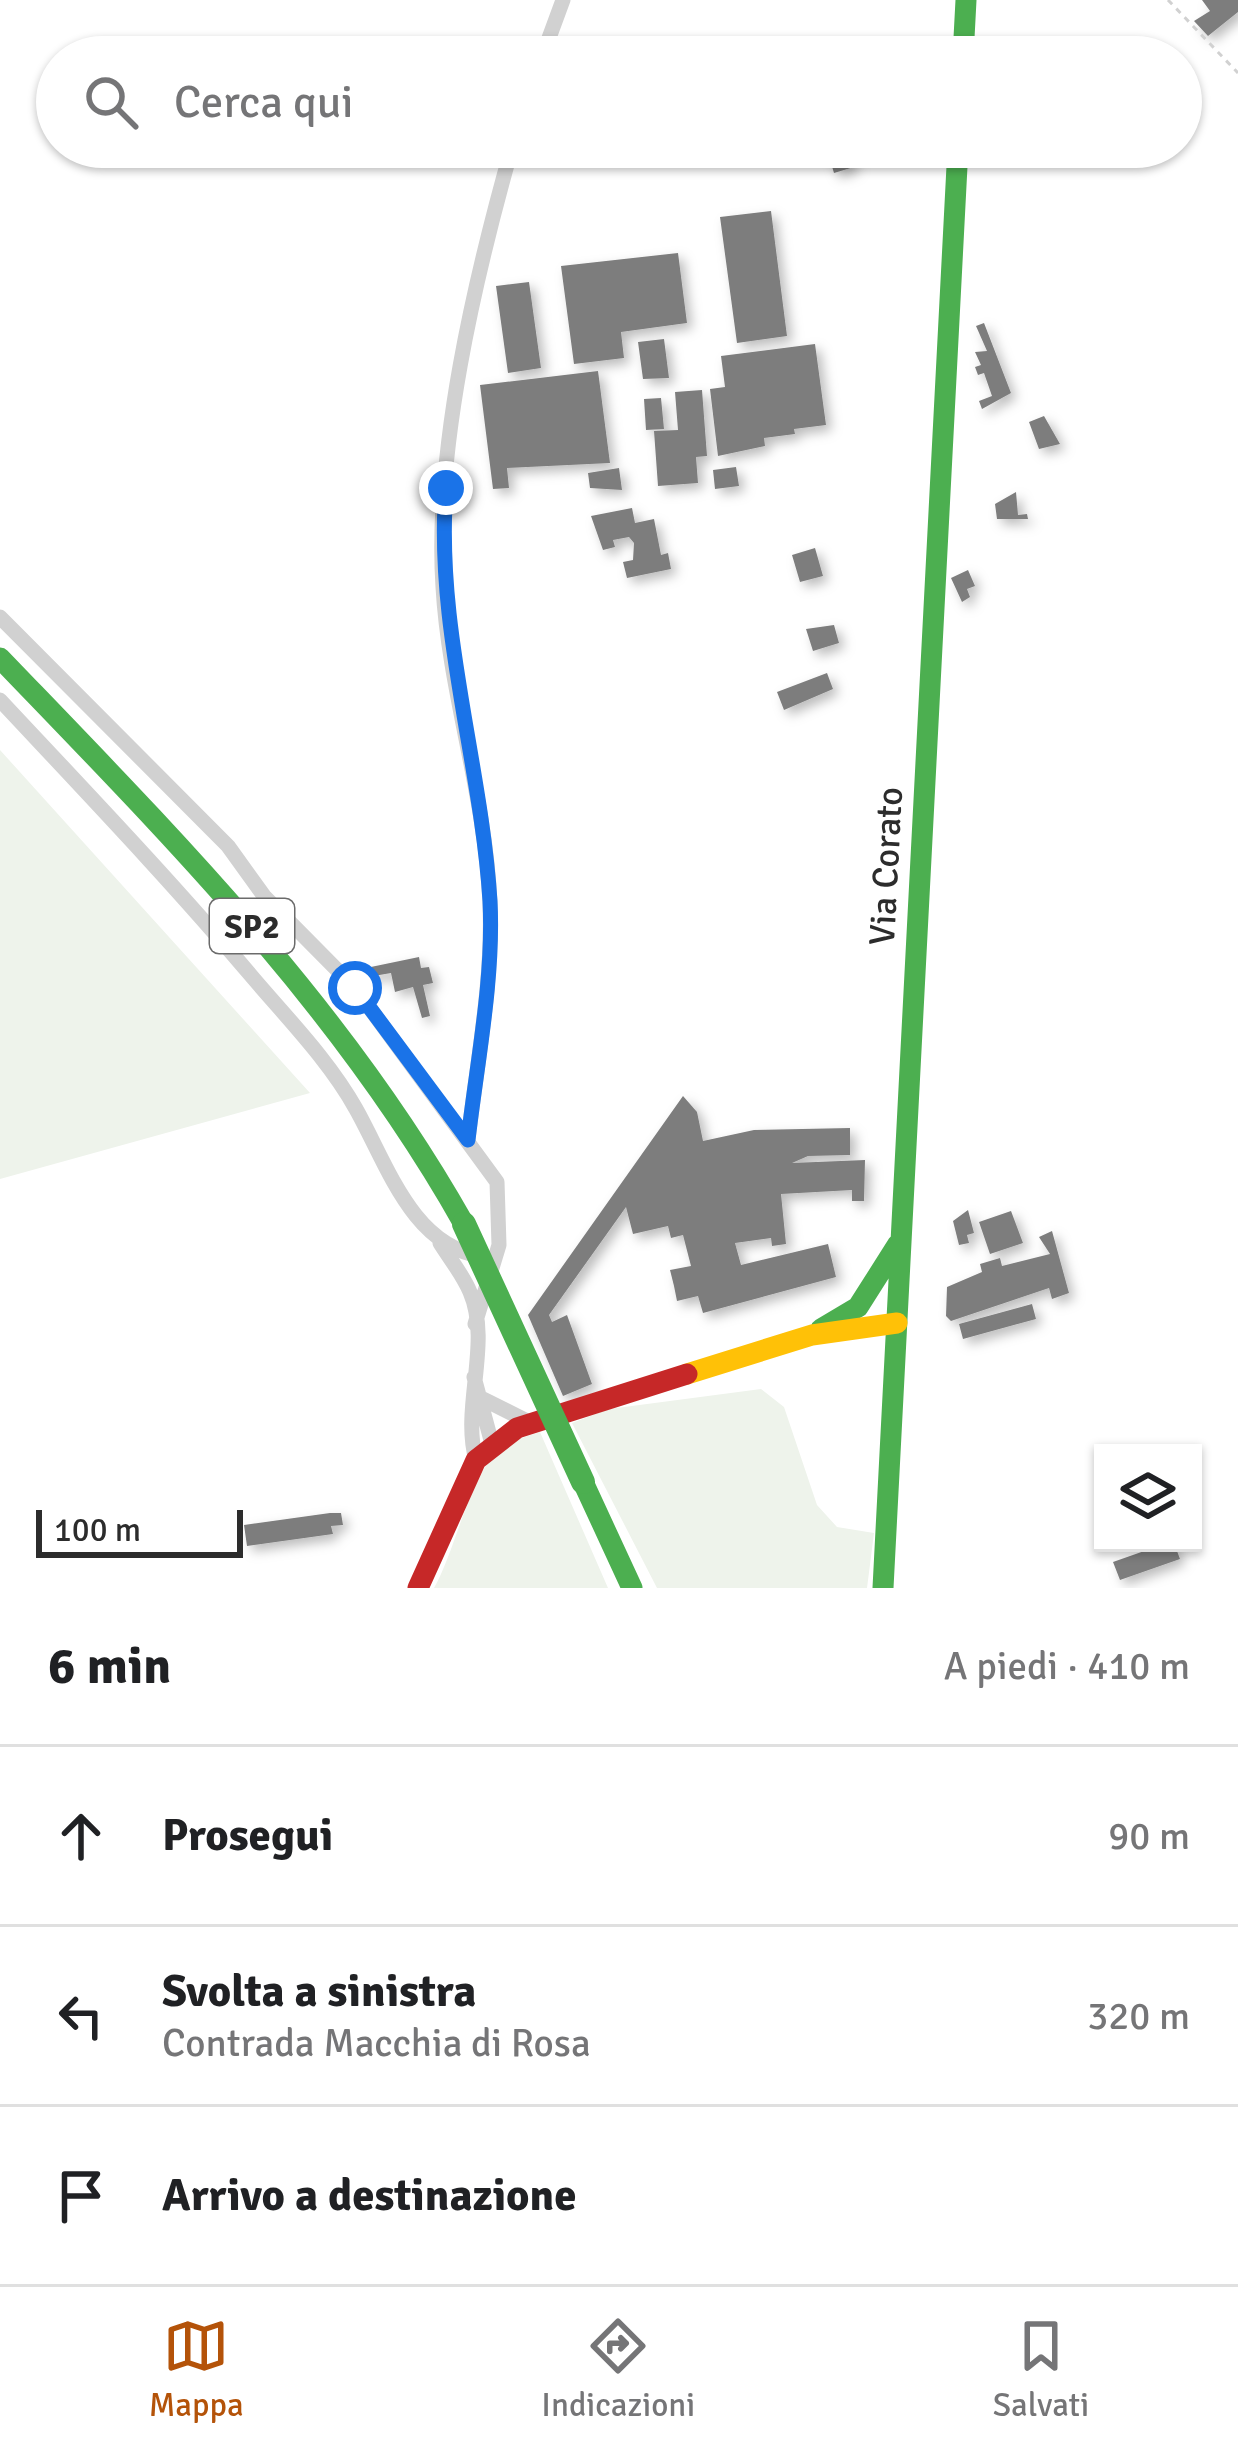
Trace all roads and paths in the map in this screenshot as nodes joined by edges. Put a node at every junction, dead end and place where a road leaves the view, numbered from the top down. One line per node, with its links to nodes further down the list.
1 (562, 0): 4 (street)
2 (966, 0): 5 (main road)
3 (1168, 0): 6 (path)
4 (549, 36)
5 (964, 36)
6 (1238, 73)
7 (506, 168): 12 (street)
8 (957, 168): 13 (main road, Via Corato)
9 (0, 617): 12 (street)
10 (0, 658): 24 (main road, SP2, bridge)
11 (0, 700): 14 (street)
12 (468, 1140): 15 (street)
13 (901, 1238): 16 (main road); 17 (main road, Via Corato)
14 (440, 1244): 15 (street); 18 (street)
15 (499, 1245): 18 (street)
16 (858, 1307): 17 (main road); 19 (main road)
17 (897, 1323): 19 (main road); 30 (main road, Via Corato)
18 (476, 1324): 20 (street)
19 (812, 1335): 22 (main road)
20 (473, 1374): 21 (street); 23 (street)
21 (483, 1399): 22 (street); 23 (street)
22 (530, 1424): 23 (main road)
23 (484, 1452): 26 (main road)
24 (596, 1509): 25 (main road, SP2); 29 (main road)
25 (615, 1550): 27 (main road); 28 (main road, SP2)
26 (418, 1588)
27 (622, 1588)
28 (632, 1588)
29 (648, 1588)
30 (883, 1588)

